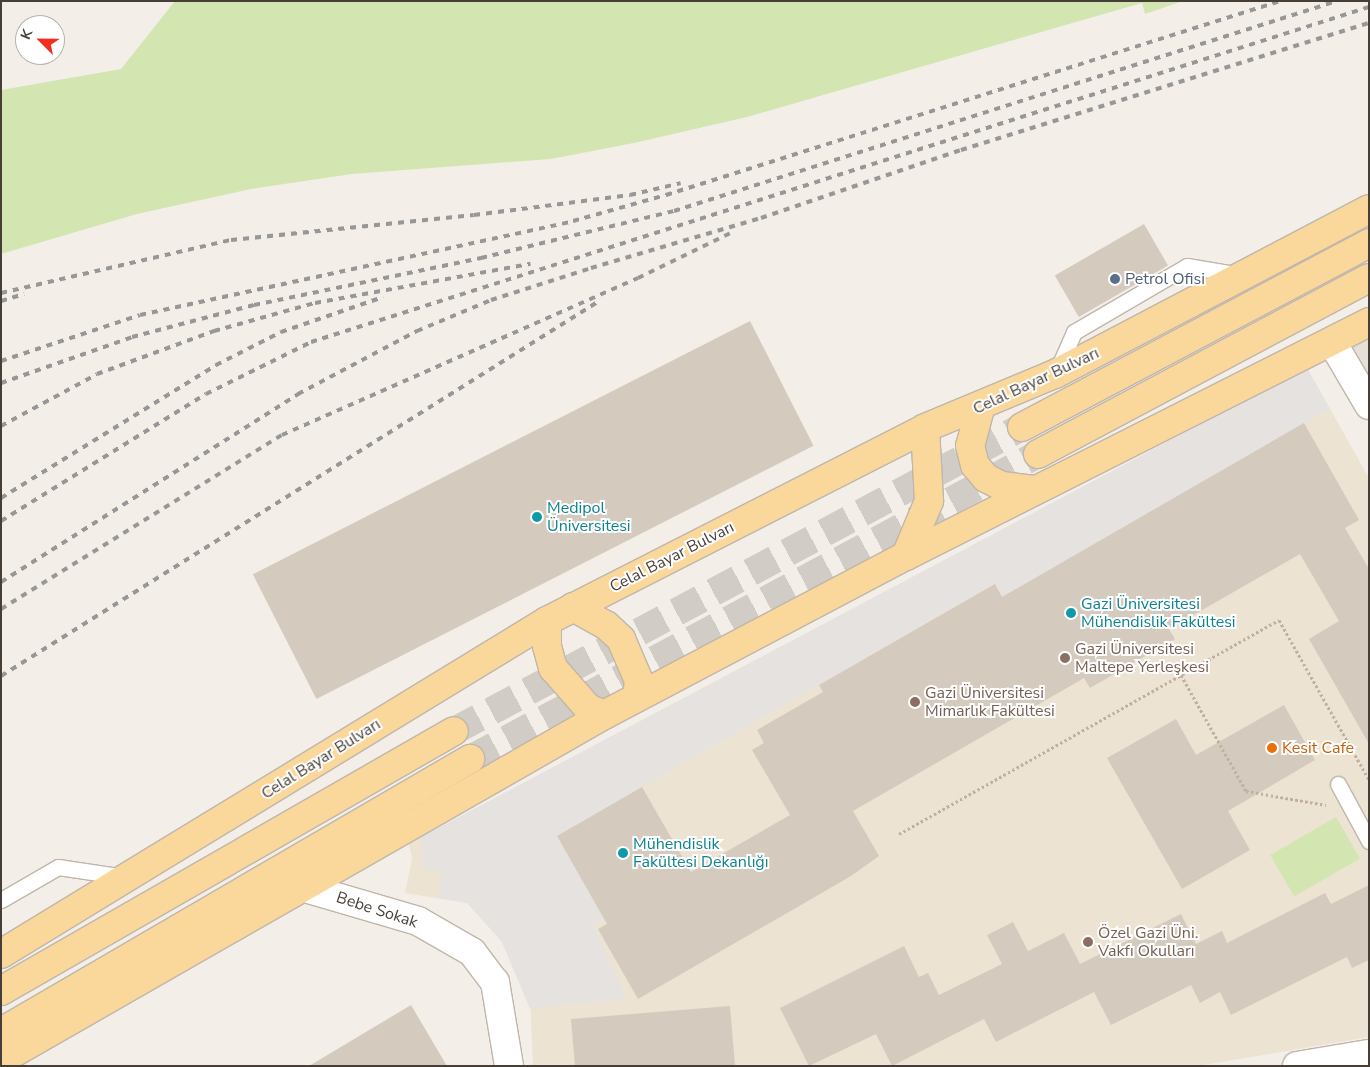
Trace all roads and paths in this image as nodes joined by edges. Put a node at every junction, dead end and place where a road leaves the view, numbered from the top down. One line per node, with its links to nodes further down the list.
1 (1369, 209): 7 (main road, Celal Bayar Bulvarı)
2 (1369, 243): 8 (main road, Celal Bayar Bulvarı)
3 (1369, 278): 10 (main road)
4 (1369, 322): 5 (main road)
5 (1332, 342): 6 (street); 11 (main road)
6 (1369, 405)
7 (980, 409): 9 (main road, Celal Bayar Bulvarı); 11 (main road)
8 (1022, 427)
9 (925, 428): 12 (main road); 13 (main road, Celal Bayar Bulvarı)
10 (1038, 454)
11 (1034, 490): 12 (main road)
12 (906, 556): 16 (main road)
13 (573, 607): 14 (main road, Celal Bayar Bulvarı); 16 (main road)
14 (547, 621): 17 (main road); 25 (main road, Celal Bayar Bulvarı)
15 (1181, 675): 20 (path); 22 (path); 23 (path)
16 (637, 698): 17 (main road)
17 (604, 715): 26 (main road)
18 (454, 731): 29 (main road)
19 (470, 759): 30 (main road)
20 (1369, 780)
21 (1338, 784): 24 (lane)
22 (1334, 806)
23 (899, 834)
24 (1369, 841)
25 (130, 877): 27 (lane); 28 (main road, Celal Bayar Bulvarı)
26 (302, 887): 32 (main road); 33 (street, Bebe Sokak)
27 (1, 900)
28 (1, 954)
29 (1, 991)
30 (1, 1032)
31 (1369, 1054): 34 (street)
32 (1, 1060)
33 (509, 1066)
34 (1297, 1066)

